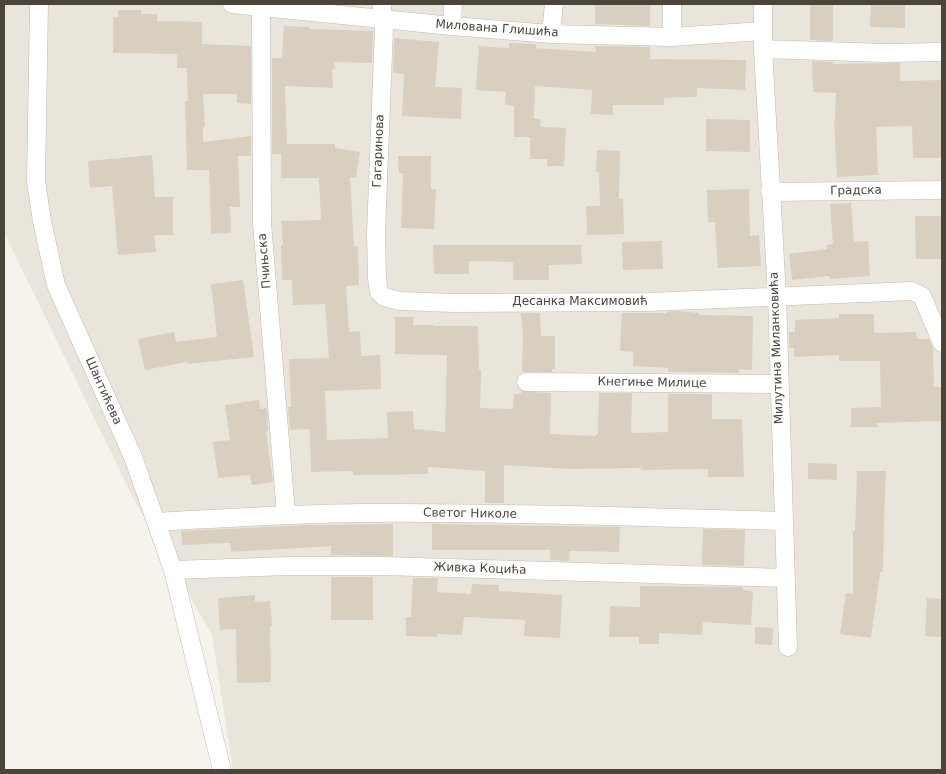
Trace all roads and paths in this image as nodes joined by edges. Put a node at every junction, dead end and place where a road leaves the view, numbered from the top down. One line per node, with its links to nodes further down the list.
1 (39, 4): 24 (street, Шантићева)
2 (232, 4): 7 (street, Милована Глишића)
3 (453, 4): 9 (street)
4 (554, 4): 11 (street)
5 (672, 4): 12 (street)
6 (763, 4): 10 (street, Милутина Миланковића)
7 (271, 6): 8 (street, Милована Глишића); 22 (street, Пчињска)
8 (382, 11): 9 (street, Милована Глишића); 18 (street, Гагаринова)
9 (452, 26): 11 (street, Милована Глишића)
10 (763, 31): 12 (street, Милована Глишића); 13 (street, Милутина Миланковића)
11 (551, 34): 12 (street, Милована Глишића)
12 (672, 37)
13 (763, 49): 14 (street); 16 (street, Милутина Миланковића)
14 (942, 52)
15 (942, 190): 16 (street, Градска)
16 (770, 192): 17 (street, Милутина Миланковића)
17 (777, 296): 18 (street, Десанка Максимовић); 19 (street, Десанка Максимовић); 21 (street, Милутина Миланковића)
18 (384, 297)
19 (942, 343)
20 (526, 382): 21 (street, Кнегиње Милице)
21 (778, 384): 23 (street, Милутина Миланковића)
22 (286, 514): 23 (street, Светог Николе); 24 (street, Светог Николе)
23 (784, 521): 26 (street, Милутина Миланковића)
24 (156, 522): 25 (street, Шантићева)
25 (173, 570): 26 (street, Живка Коцића); 28 (street, Шантићева)
26 (786, 578): 27 (street, Милутина Миланковића)
27 (788, 647)
28 (222, 770)

